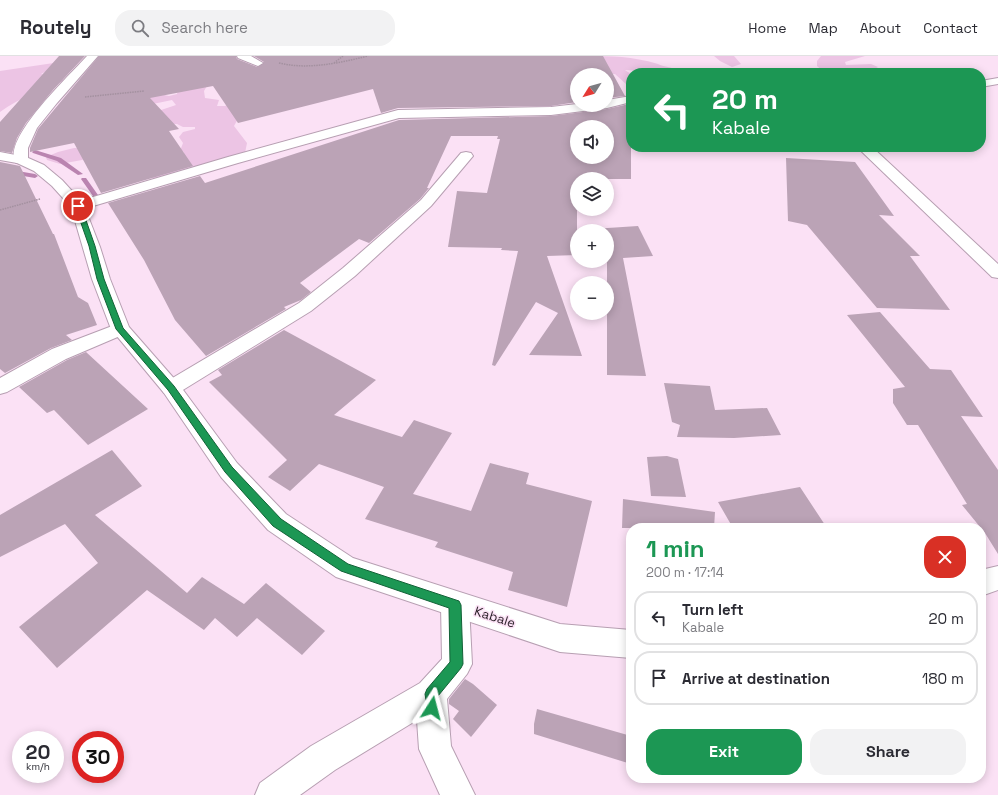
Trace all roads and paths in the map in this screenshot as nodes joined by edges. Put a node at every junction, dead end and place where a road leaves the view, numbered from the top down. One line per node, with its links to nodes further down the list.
1 (93, 56): 12 (street)
2 (242, 56): 6 (street)
3 (343, 56): 7 (path)
4 (368, 56): 7 (path)
5 (276, 61): 7 (path)
6 (258, 63)
7 (334, 63)
8 (998, 81): 9 (street)
9 (986, 83)
10 (144, 91): 12 (path)
11 (626, 100): 13 (street)
12 (53, 101): 17 (street)
13 (614, 103)
14 (570, 109): 18 (street)
15 (870, 152): 20 (street)
16 (466, 156): 23 (street)
17 (11, 158): 18 (street, Kabale)
18 (72, 199): 19 (path); 21 (street, Kabale)
19 (0, 210)
20 (998, 273)
21 (120, 329): 22 (street); 23 (street, Kabale)
22 (0, 387)
23 (171, 388): 26 (street, Kabale)
24 (998, 578): 25 (street)
25 (986, 582)
26 (455, 605): 27 (street, Kabale); 28 (street)
27 (626, 644)
28 (431, 694): 29 (street); 30 (street)
29 (272, 795)
30 (458, 795)

